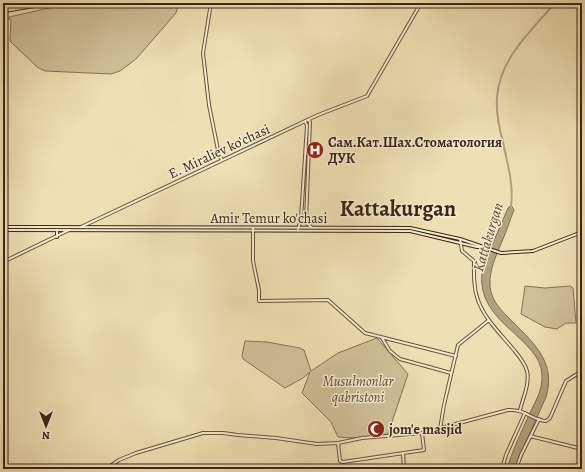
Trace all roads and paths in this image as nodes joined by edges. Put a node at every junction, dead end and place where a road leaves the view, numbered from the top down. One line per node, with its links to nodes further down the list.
1 (39, 3): 5 (main road)
2 (52, 3): 5 (main road)
3 (211, 3): 8 (street)
4 (421, 3): 6 (street, E. Miraliev ko'chasi)
5 (3, 10)
6 (309, 120): 7 (street, E. Miraliev ko'chasi); 12 (street)
7 (305, 122): 8 (street, E. Miraliev ko'chasi); 14 (street)
8 (222, 160): 11 (street, E. Miraliev ko'chasi)
9 (3, 227): 10 (street, Amir Temur ko'chasi)
10 (46, 227): 11 (street, Amir Temur ko'chasi); 17 (street)
11 (80, 227): 13 (street, Amir Temur ko'chasi)
12 (312, 228): 14 (street, Amir Temur ko'chasi); 15 (street, Amir Temur ko'chasi)
13 (253, 229): 14 (street, Amir Temur ko'chasi); 19 (street, Amir Temur ko'chasi); 25 (street)
14 (298, 229): 15 (street, Amir Temur ko'chasi)
15 (383, 229): 22 (street, Amir Temur ko'chasi)
16 (3, 230): 17 (street, Amir Temur ko'chasi)
17 (46, 230): 18 (street, Amir Temur ko'chasi)
18 (57, 230): 19 (street, Amir Temur ko'chasi); 21 (street)
19 (68, 230): 21 (street)
20 (582, 232): 22 (street, Amir Temur ko'chasi)
21 (57, 237): 23 (street)
22 (460, 241): 24 (street)
23 (3, 262)
24 (489, 320): 26 (street); 29 (street)
25 (381, 337): 26 (street); 28 (street)
26 (456, 356): 28 (street)
27 (582, 371): 31 (street)
28 (452, 373): 32 (street)
29 (520, 410): 30 (street); 32 (street)
30 (527, 414): 31 (street); 40 (street)
31 (538, 419): 34 (street)
32 (440, 429): 33 (street)
33 (422, 433): 35 (street); 37 (street)
34 (530, 436): 36 (street); 41 (street)
35 (338, 443): 37 (street); 38 (street)
36 (582, 449)
37 (403, 454): 39 (street)
38 (106, 469)
39 (404, 469)
40 (502, 469)
41 (516, 469)

